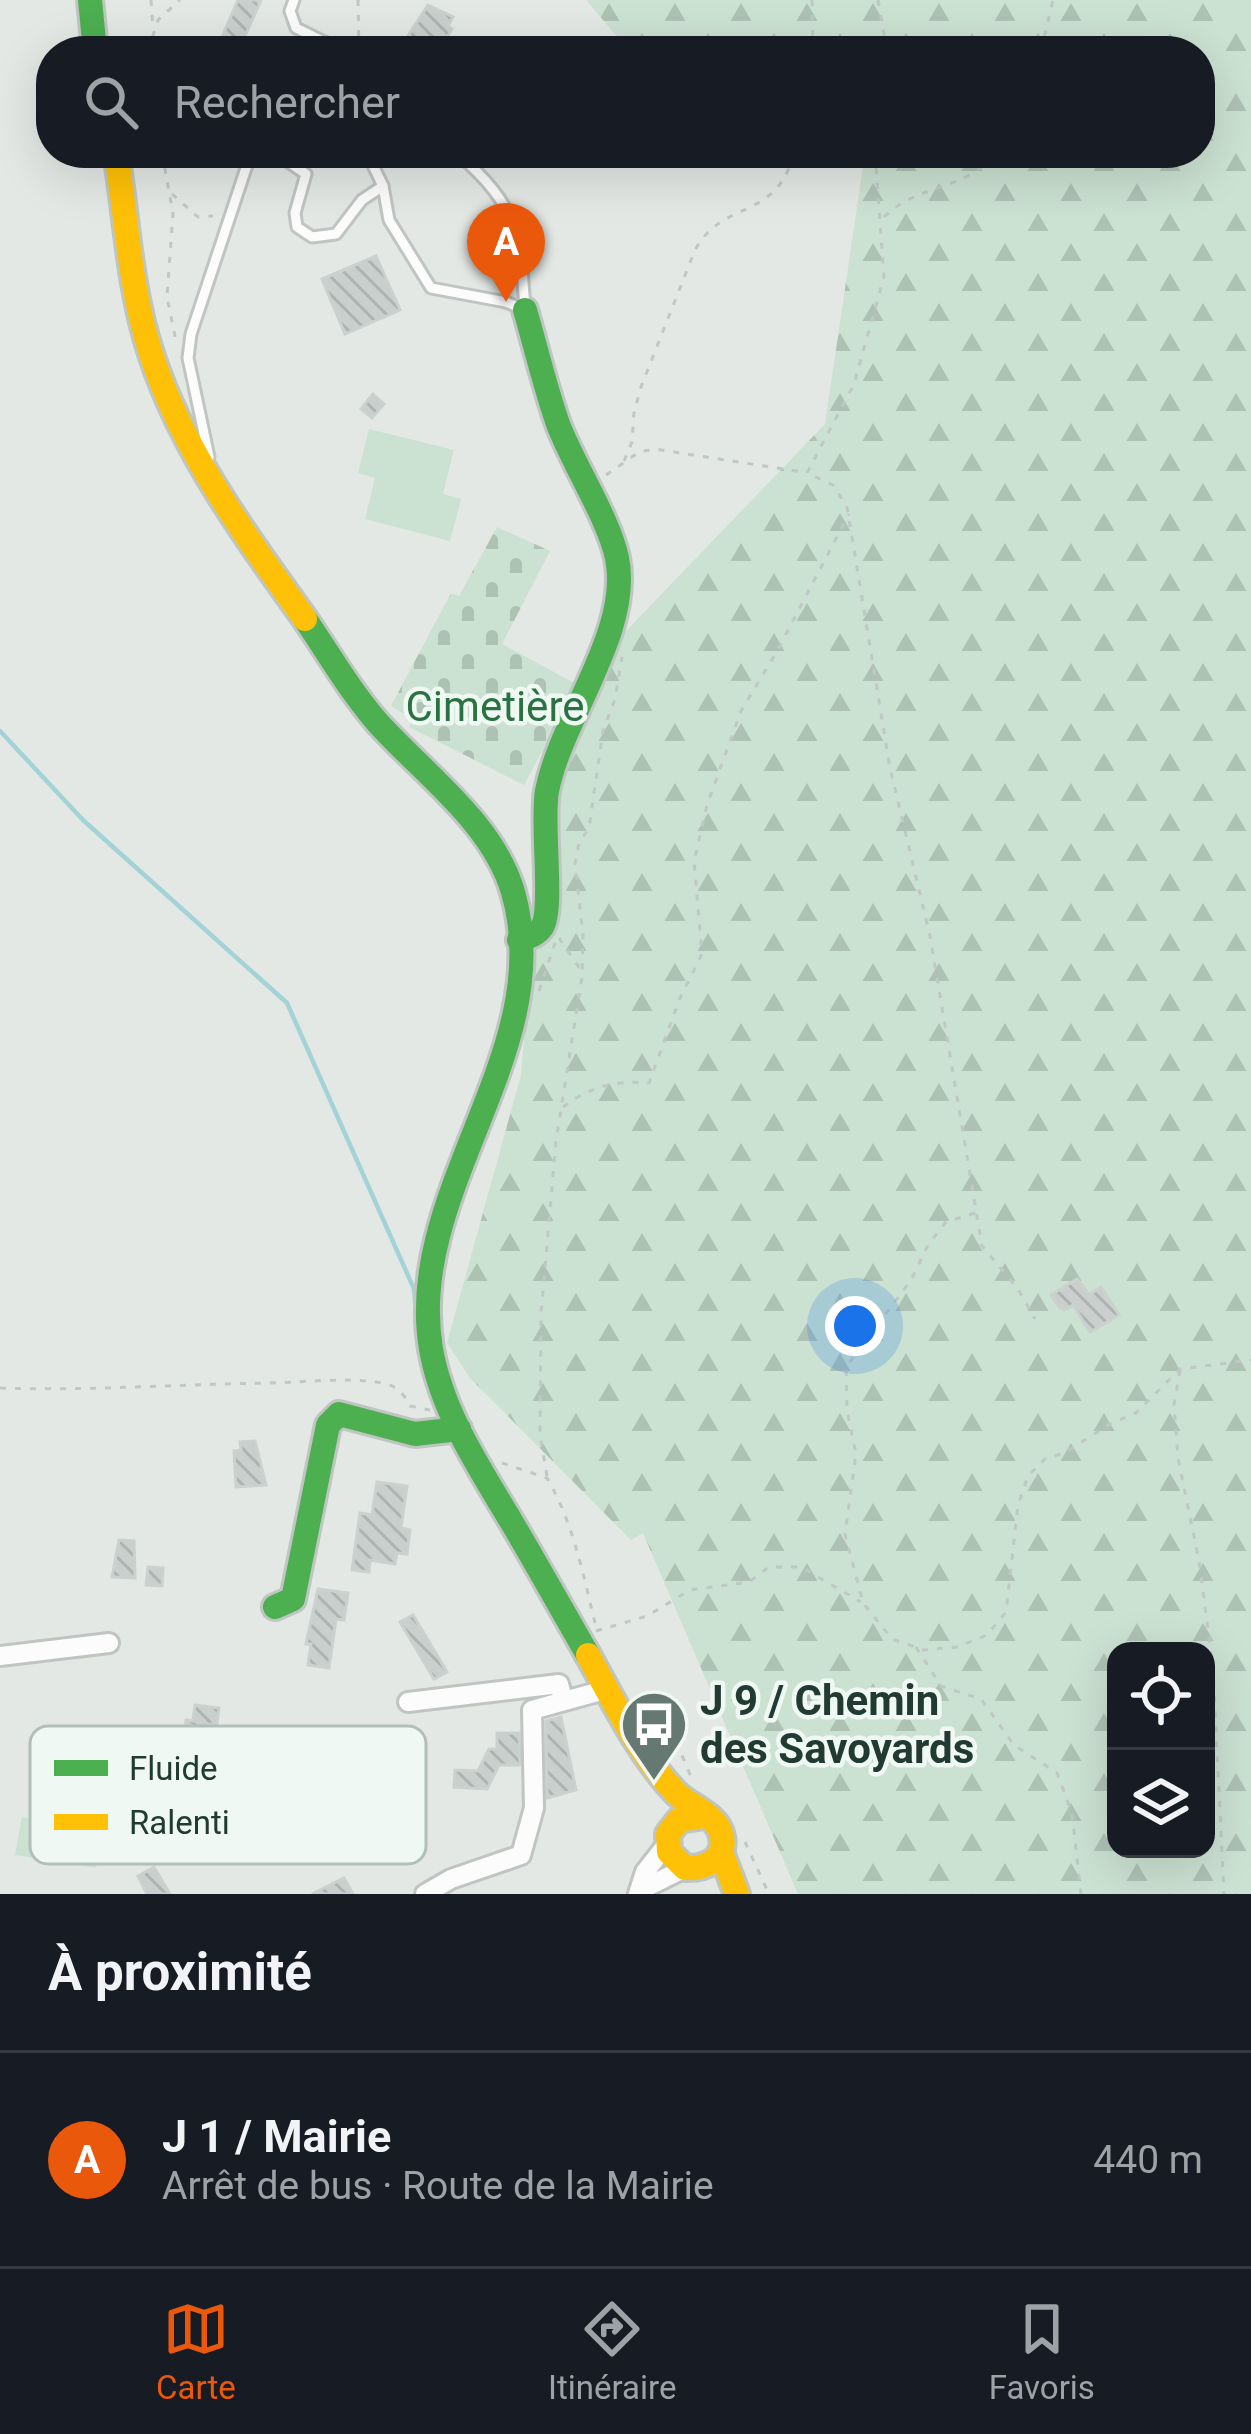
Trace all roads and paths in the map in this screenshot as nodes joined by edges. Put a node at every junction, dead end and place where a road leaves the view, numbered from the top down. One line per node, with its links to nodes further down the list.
1 (90, 0): 10 (main road)
2 (151, 0): 9 (path)
3 (181, 0): 9 (path)
4 (294, 0): 12 (lane)
5 (358, 0): 13 (path)
6 (812, 0): 14 (path)
7 (878, 0): 15 (path)
8 (1054, 0): 16 (path)
9 (153, 33): 11 (path)
10 (93, 36)
11 (152, 36)
12 (312, 36)
13 (359, 36)
14 (813, 36)
15 (884, 36)
16 (1045, 36)
17 (118, 168): 34 (main road)
18 (165, 168): 27 (path)
19 (246, 168): 28 (lane)
20 (297, 168): 26 (lane)
21 (374, 168): 26 (lane)
22 (472, 168): 30 (lane)
23 (787, 168): 32 (path)
24 (877, 168): 29 (path)
25 (983, 168): 29 (path)
26 (383, 186): 30 (lane)
27 (171, 192): 28 (path); 31 (path)
28 (230, 214): 31 (lane)
29 (883, 218): 33 (path)
30 (525, 310): 35 (main road)
31 (188, 358): 34 (lane)
32 (624, 461): 33 (path); 35 (path)
33 (807, 473): 36 (path)
34 (220, 490): 38 (main road)
35 (586, 491): 38 (main road)
36 (849, 514): 41 (path); 42 (path)
37 (620, 646): 39 (path)
38 (518, 928): 47 (main road)
39 (582, 977): 40 (path); 41 (path)
40 (537, 995)
41 (561, 1108): 49 (path)
42 (976, 1212): 43 (path); 50 (path)
43 (1035, 1318)
44 (1251, 1360): 45 (path)
45 (1180, 1369): 55 (path); 73 (path)
46 (0, 1388): 47 (path)
47 (454, 1419): 51 (main road); 58 (main road)
48 (495, 1460): 49 (path)
49 (547, 1478): 52 (path)
50 (863, 1603): 52 (path); 55 (path)
51 (275, 1607)
52 (596, 1630): 54 (path)
53 (109, 1642): 56 (street)
54 (602, 1644)
55 (916, 1647): 72 (path)
56 (0, 1656)
57 (562, 1699): 58 (street); 59 (street); 68 (street)
58 (614, 1700): 62 (main road); 64 (main road)
59 (408, 1702)
60 (645, 1716): 61 (path)
61 (692, 1781)
62 (704, 1816): 64 (main road); 65 (main road)
63 (739, 1829): 71 (path)
64 (670, 1835): 66 (main road); 67 (street)
65 (721, 1852): 66 (main road); 70 (main road)
66 (693, 1869): 67 (street); 69 (main road)
67 (639, 1892)
68 (425, 1894)
69 (722, 1894)
70 (737, 1894)
71 (769, 1894)
72 (1082, 1894)
73 (1224, 1894)

